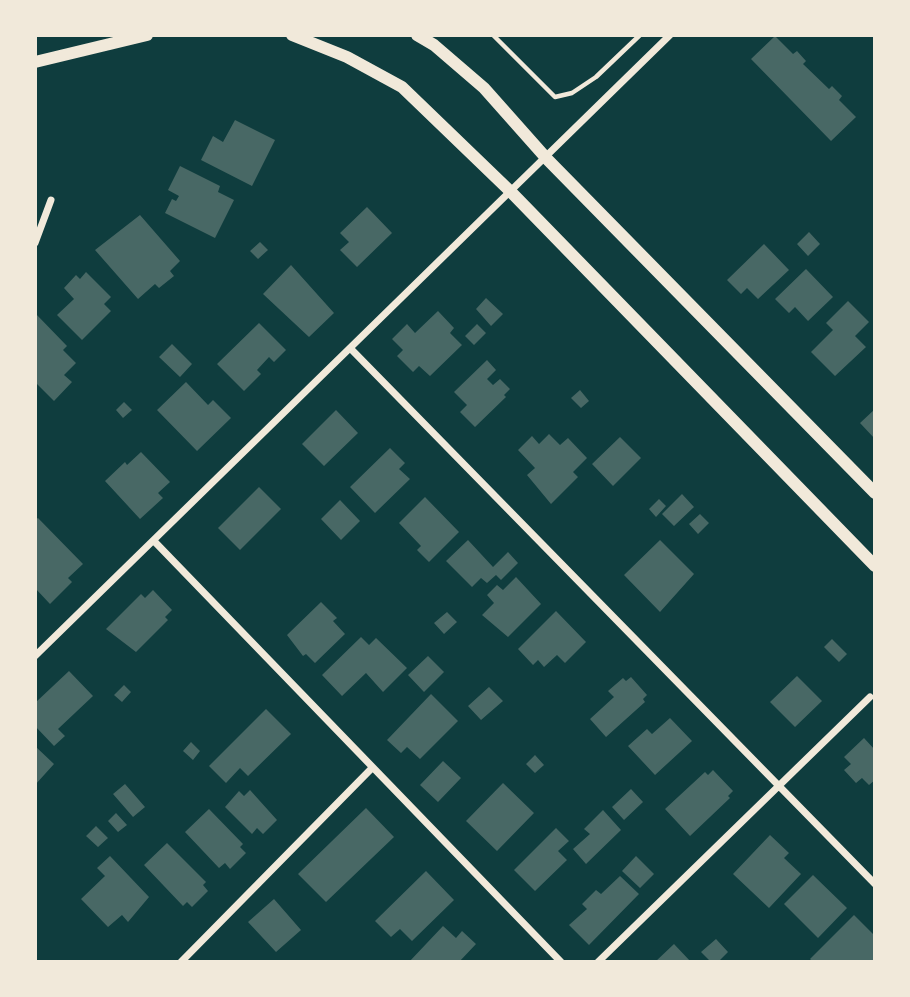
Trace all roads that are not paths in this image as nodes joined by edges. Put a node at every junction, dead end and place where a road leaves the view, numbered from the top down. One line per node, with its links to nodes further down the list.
1 (148, 35): 5 (street)
2 (292, 35): 7 (street)
3 (417, 35): 6 (street)
4 (670, 35): 6 (street)
5 (35, 62)
6 (547, 159): 7 (street); 11 (street)
7 (512, 192): 10 (street); 13 (street)
8 (51, 200): 9 (street)
9 (35, 243)
10 (351, 349): 12 (street); 17 (street)
11 (875, 493)
12 (154, 541): 14 (street); 16 (street)
13 (875, 566)
14 (35, 656)
15 (870, 697): 17 (street)
16 (372, 768): 19 (street); 20 (street)
17 (779, 785): 18 (street); 21 (street)
18 (875, 884)
19 (181, 962)
20 (561, 962)
21 (598, 962)

